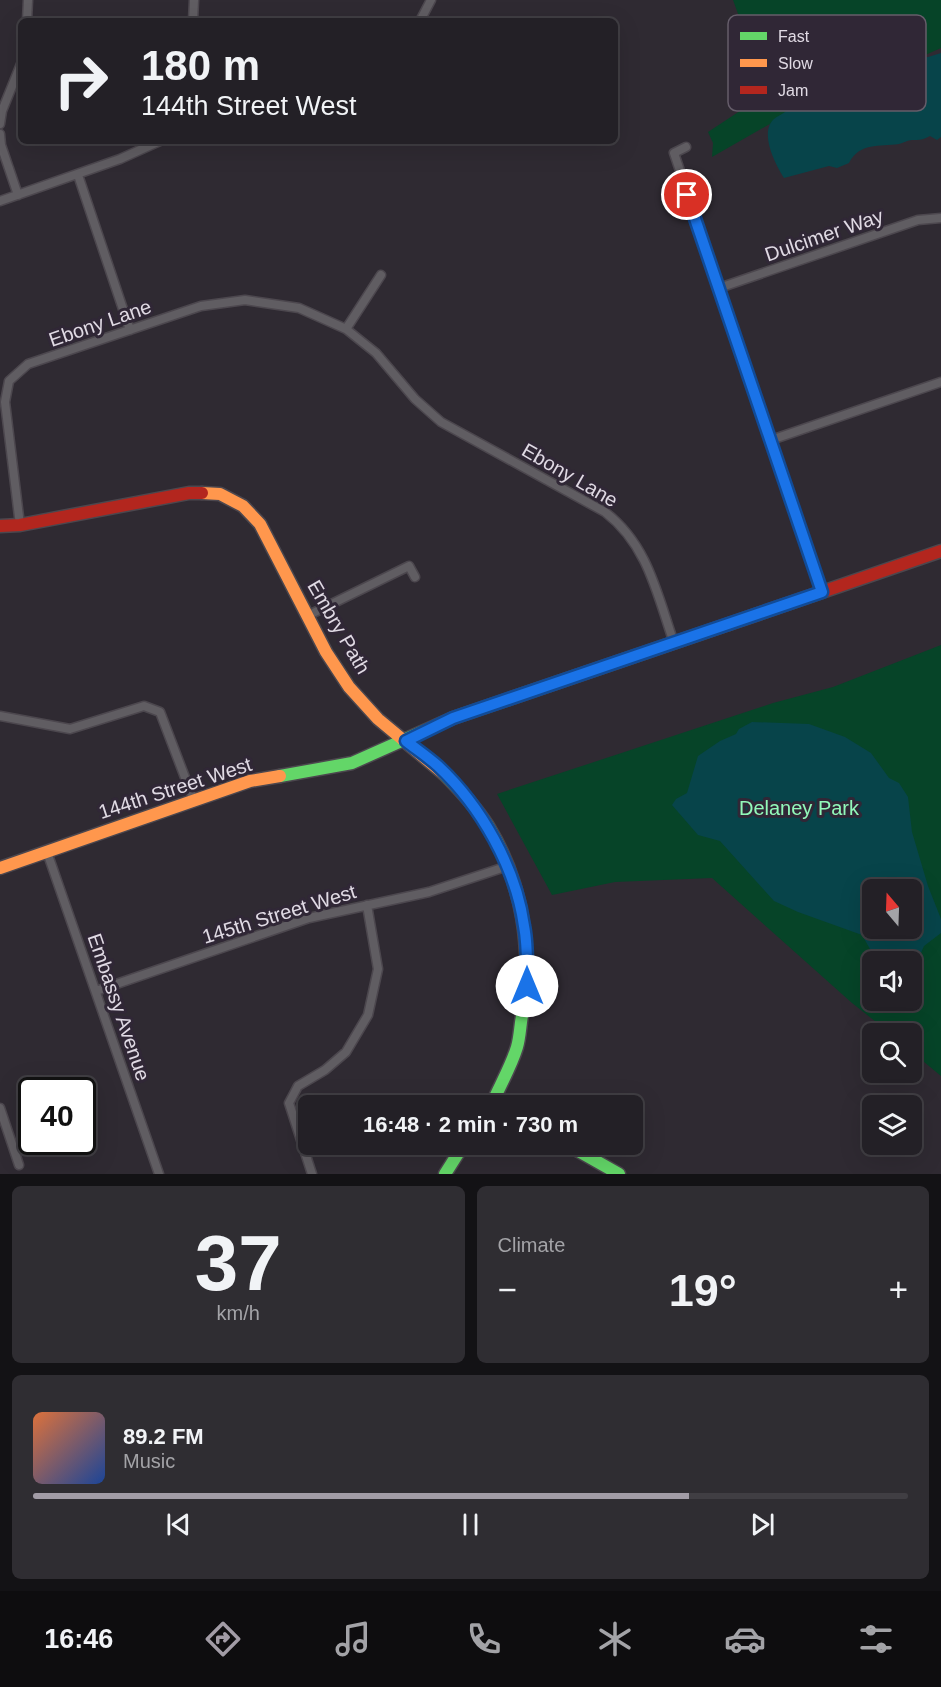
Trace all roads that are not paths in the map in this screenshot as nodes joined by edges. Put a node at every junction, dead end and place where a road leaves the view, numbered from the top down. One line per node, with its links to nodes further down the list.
1 (28, 0): 4 (street)
2 (194, 0): 5 (street)
3 (431, 0): 6 (street)
4 (27, 18)
5 (193, 18)
6 (422, 18)
7 (18, 71): 8 (street)
8 (0, 124)
9 (0, 134): 13 (street)
10 (153, 144): 12 (street)
11 (686, 147): 17 (street)
12 (78, 175): 13 (street); 19 (street)
13 (18, 195): 14 (street)
14 (0, 201)
15 (941, 218): 17 (street, Dulcimer Way)
16 (381, 275): 18 (street)
17 (719, 288): 21 (street)
18 (346, 329): 19 (street, Ebony Lane); 28 (street, Ebony Lane)
19 (130, 330): 22 (street, Ebony Lane)
20 (941, 382): 21 (street)
21 (771, 440): 26 (street)
22 (20, 525): 23 (street, Embry Path); 27 (street, Embry Path)
23 (0, 526)
24 (941, 551): 26 (street, 144th Street West)
25 (415, 578): 27 (street)
26 (822, 592): 28 (street, 144th Street West)
27 (307, 616): 30 (street, Embry Path)
28 (674, 643): 30 (street, 144th Street West)
29 (0, 717): 31 (street)
30 (406, 741): 31 (street, 144th Street West); 33 (street, Embry Path)
31 (194, 801): 32 (street, 144th Street West)
32 (47, 852): 34 (street, 144th Street West); 36 (street, Embassy Avenue)
33 (508, 866): 35 (street, 145th Street West); 37 (street, Embry Path)
34 (0, 867)
35 (367, 904): 36 (street, 145th Street West); 43 (street)
36 (96, 991): 42 (street, Embassy Avenue)
37 (498, 1095)
38 (1, 1112): 41 (street)
39 (457, 1155): 44 (street)
40 (585, 1155): 45 (street)
41 (20, 1165)
42 (159, 1174)
43 (312, 1174)
44 (445, 1174)
45 (619, 1174)

